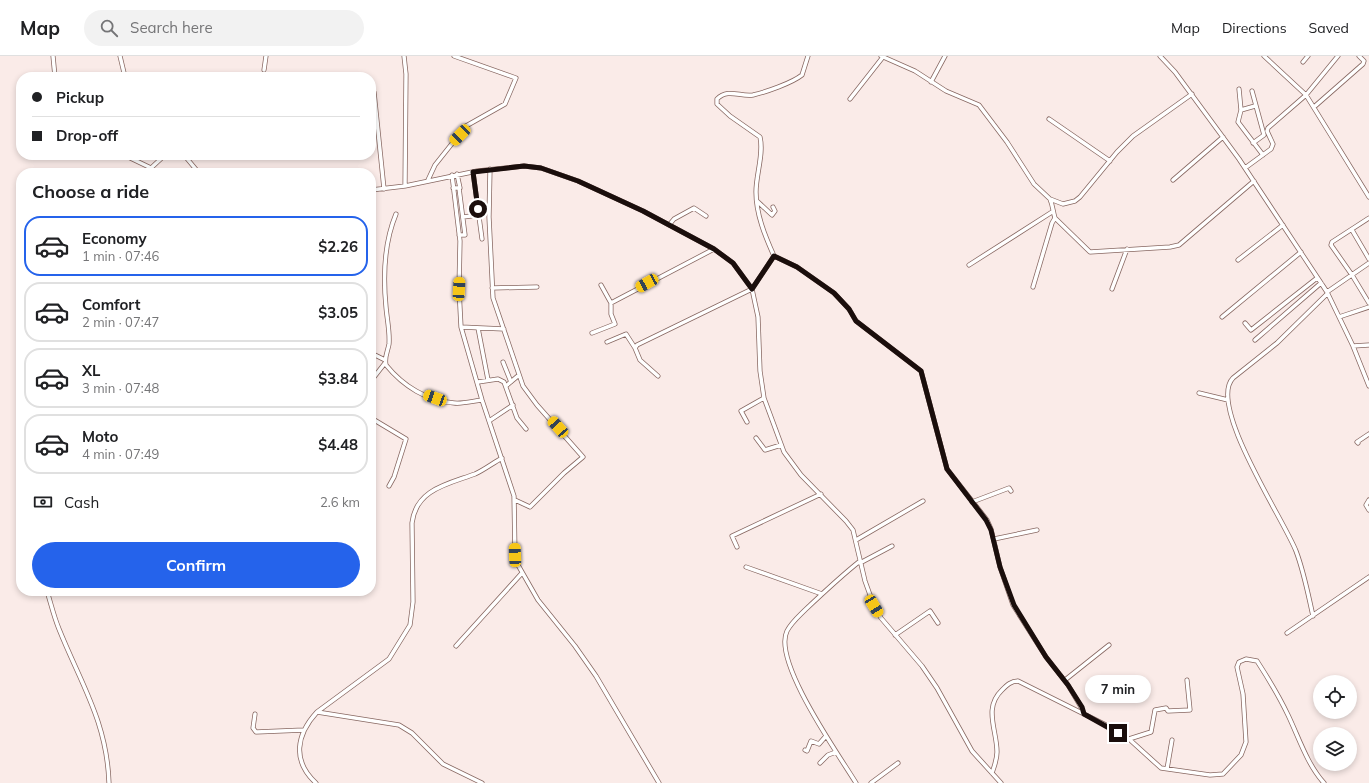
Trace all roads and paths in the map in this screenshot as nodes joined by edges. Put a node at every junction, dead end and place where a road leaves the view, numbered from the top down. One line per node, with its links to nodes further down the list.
1 (53, 56): 16 (street)
2 (120, 56): 17 (street)
3 (266, 56): 15 (street)
4 (404, 56): 49 (street)
5 (454, 56): 46 (street)
6 (808, 56): 56 (street)
7 (882, 56): 18 (street); 23 (street)
8 (945, 56): 18 (street)
9 (1264, 56): 22 (street)
10 (1308, 56): 14 (street)
11 (1338, 56): 22 (street)
12 (1359, 56): 25 (street)
13 (1163, 57): 21 (street)
14 (1303, 62)
15 (264, 70)
16 (55, 72)
17 (124, 72)
18 (931, 82): 55 (street)
19 (1239, 90): 26 (street)
20 (1252, 91): 24 (street)
21 (1192, 94): 31 (street); 37 (street)
22 (1306, 95): 25 (street); 29 (street)
23 (850, 99)
24 (1255, 106): 26 (street); 30 (street)
25 (1314, 107): 54 (street)
26 (1241, 110): 32 (street)
27 (376, 111): 50 (street)
28 (1049, 119): 37 (street)
29 (1267, 131): 30 (street); 33 (street)
30 (1264, 135): 32 (street)
31 (1224, 137): 41 (street); 47 (street)
32 (1254, 142): 33 (street)
33 (1263, 155): 41 (street)
34 (134, 160): 39 (street)
35 (160, 160): 38 (street)
36 (188, 160): 40 (street)
37 (1110, 161): 55 (street)
38 (151, 168)
39 (151, 168)
40 (195, 168)
41 (1245, 168): 48 (street)
42 (490, 169): 43 (street); 66 (street); 84 (street)
43 (473, 172): 44 (street); 60 (street)
44 (458, 174): 45 (street); 52 (street)
45 (452, 175): 46 (street); 51 (street)
46 (428, 180): 49 (street)
47 (1173, 180)
48 (1254, 180): 67 (street); 72 (street)
49 (405, 186): 50 (street)
50 (384, 188): 53 (street)
51 (453, 188): 52 (street); 63 (street)
52 (459, 188): 61 (street)
53 (376, 189)
54 (1369, 197)
55 (1050, 199): 58 (street)
56 (756, 202): 57 (street); 74 (street)
57 (773, 207)
58 (1052, 212): 64 (street); 78 (street)
59 (396, 214): 105 (street)
60 (478, 215): 61 (street); 70 (street)
61 (463, 216): 63 (street); 69 (street)
62 (706, 216): 66 (street)
63 (458, 217): 69 (street)
64 (1055, 218): 72 (street); 83 (street)
65 (1369, 218): 68 (street)
66 (669, 225): 71 (street)
67 (1283, 225): 73 (street); 76 (street)
68 (1352, 230): 75 (street); 79 (street)
69 (459, 235): 95 (street)
70 (482, 239)
71 (714, 249): 86 (street); 89 (street)
72 (1127, 249): 87 (street)
73 (1301, 252): 80 (street); 92 (street)
74 (774, 256): 86 (street); 135 (street)
75 (1369, 259)
76 (1238, 260)
77 (1369, 263): 79 (street)
78 (969, 265)
79 (1352, 274): 88 (street); 90 (street)
80 (1317, 278): 81 (street); 94 (street)
81 (1321, 283): 88 (street); 99 (street)
82 (601, 284): 89 (street)
83 (1032, 287)
84 (492, 288): 85 (street); 97 (street)
85 (537, 288)
86 (752, 289): 103 (street); 116 (street)
87 (1112, 289)
88 (1327, 293): 93 (street); 118 (street)
89 (611, 303): 98 (street)
90 (1369, 303)
91 (1369, 307): 93 (street)
92 (1222, 316)
93 (1340, 317): 102 (street)
94 (1245, 323)
95 (461, 327): 96 (street); 111 (street)
96 (478, 328): 97 (street); 110 (street)
97 (504, 329): 108 (street)
98 (592, 333)
99 (1254, 340)
100 (607, 342): 103 (street)
101 (1369, 344): 102 (street)
102 (1353, 346): 114 (street)
103 (635, 348): 109 (street)
104 (376, 356): 105 (street)
105 (385, 361): 107 (street); 117 (street)
106 (503, 362): 112 (street)
107 (376, 374)
108 (519, 375): 112 (street); 132 (street)
109 (658, 376)
110 (488, 380): 111 (street); 113 (street)
111 (478, 382): 117 (street)
112 (511, 382): 113 (street)
113 (506, 386): 119 (street)
114 (1369, 386)
115 (1199, 393): 118 (street)
116 (764, 398): 122 (street); 127 (street)
117 (482, 400): 121 (street)
118 (1228, 400): 148 (street)
119 (513, 406): 121 (street); 123 (street)
120 (376, 421): 129 (street)
121 (489, 421): 128 (street)
122 (747, 422)
123 (526, 429)
124 (1369, 434): 126 (street)
125 (756, 438): 127 (street)
126 (1358, 443)
127 (781, 445): 131 (street)
128 (502, 458): 132 (street); 156 (street)
129 (389, 486)
130 (1011, 491): 135 (street)
131 (821, 494): 139 (street); 141 (street)
132 (515, 500): 144 (street)
133 (923, 500): 139 (street)
134 (1369, 500): 136 (street)
135 (972, 502): 138 (street)
136 (1369, 510)
137 (1038, 530): 138 (street)
138 (994, 539): 154 (street)
139 (856, 540): 142 (street)
140 (892, 546): 142 (street)
141 (737, 547)
142 (860, 562): 146 (street); 151 (street)
143 (746, 567): 146 (street)
144 (522, 573): 153 (street); 172 (street)
145 (1369, 577): 148 (street)
146 (822, 594): 160 (street)
147 (48, 596): 169 (street)
148 (1313, 616): 150 (street)
149 (938, 623): 151 (street)
150 (1288, 633)
151 (895, 635): 168 (street)
152 (1109, 645): 154 (street)
153 (456, 646)
154 (1065, 680): 158 (street)
155 (1187, 680): 161 (street)
156 (317, 712): 159 (street); 171 (street)
157 (255, 714): 159 (street)
158 (1084, 714): 161 (street); 168 (street)
159 (304, 730): 170 (street)
160 (826, 736): 163 (street); 164 (street)
161 (1129, 739): 167 (street)
162 (1172, 740): 167 (street)
163 (805, 750)
164 (836, 752): 165 (street); 173 (street)
165 (820, 763)
166 (898, 763): 174 (street)
167 (1167, 769): 176 (street)
168 (992, 774): 175 (street)
169 (109, 783)
170 (316, 783)
171 (482, 783)
172 (659, 783)
173 (856, 783)
174 (870, 783)
175 (1001, 783)
176 (1324, 783)

